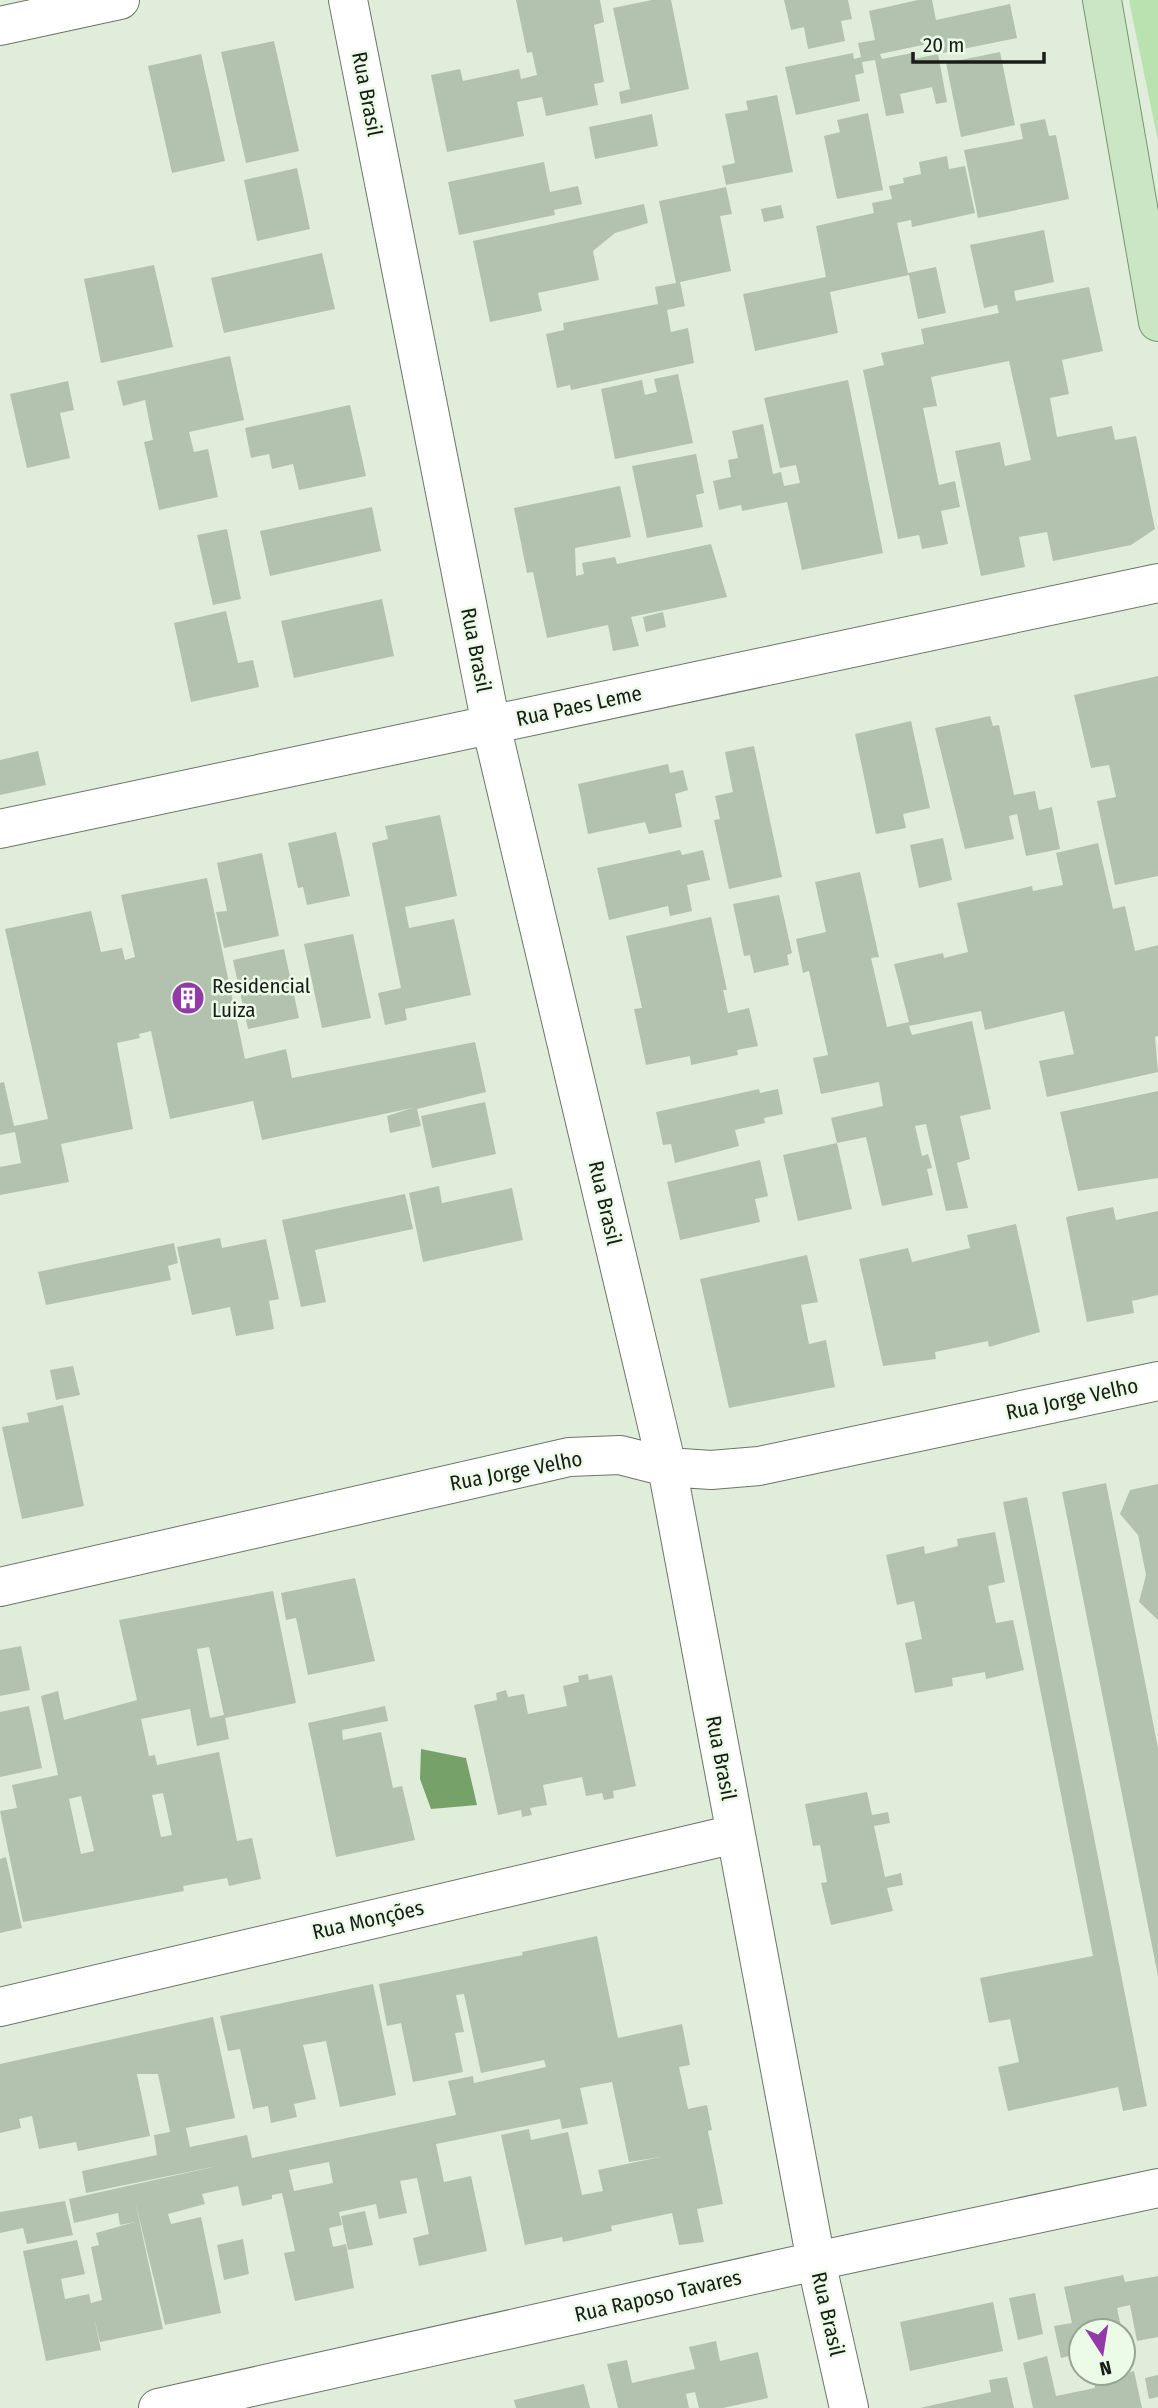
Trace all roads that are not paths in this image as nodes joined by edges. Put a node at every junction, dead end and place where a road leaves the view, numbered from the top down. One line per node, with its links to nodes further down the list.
1 (120, 0): 4 (street)
2 (348, 0): 7 (street, Rua Brasil)
3 (1102, 0): 5 (main road)
4 (0, 26)
5 (1158, 322)
6 (1158, 583): 7 (street, Rua Paes Leme)
7 (491, 725): 8 (street, Rua Paes Leme); 10 (street, Rua Brasil)
8 (0, 830)
9 (1158, 1381): 10 (street, Rua Jorge Velho)
10 (667, 1467): 11 (street, Rua Jorge Velho); 12 (street, Rua Brasil)
11 (0, 1587)
12 (735, 1834): 13 (street, Rua Monções); 15 (street, Rua Brasil)
13 (0, 2007)
14 (1158, 2188): 15 (street, Rua Raposo Tavares)
15 (816, 2261): 16 (street, Rua Raposo Tavares); 17 (street, Rua Brasil)
16 (158, 2408)
17 (849, 2408)

